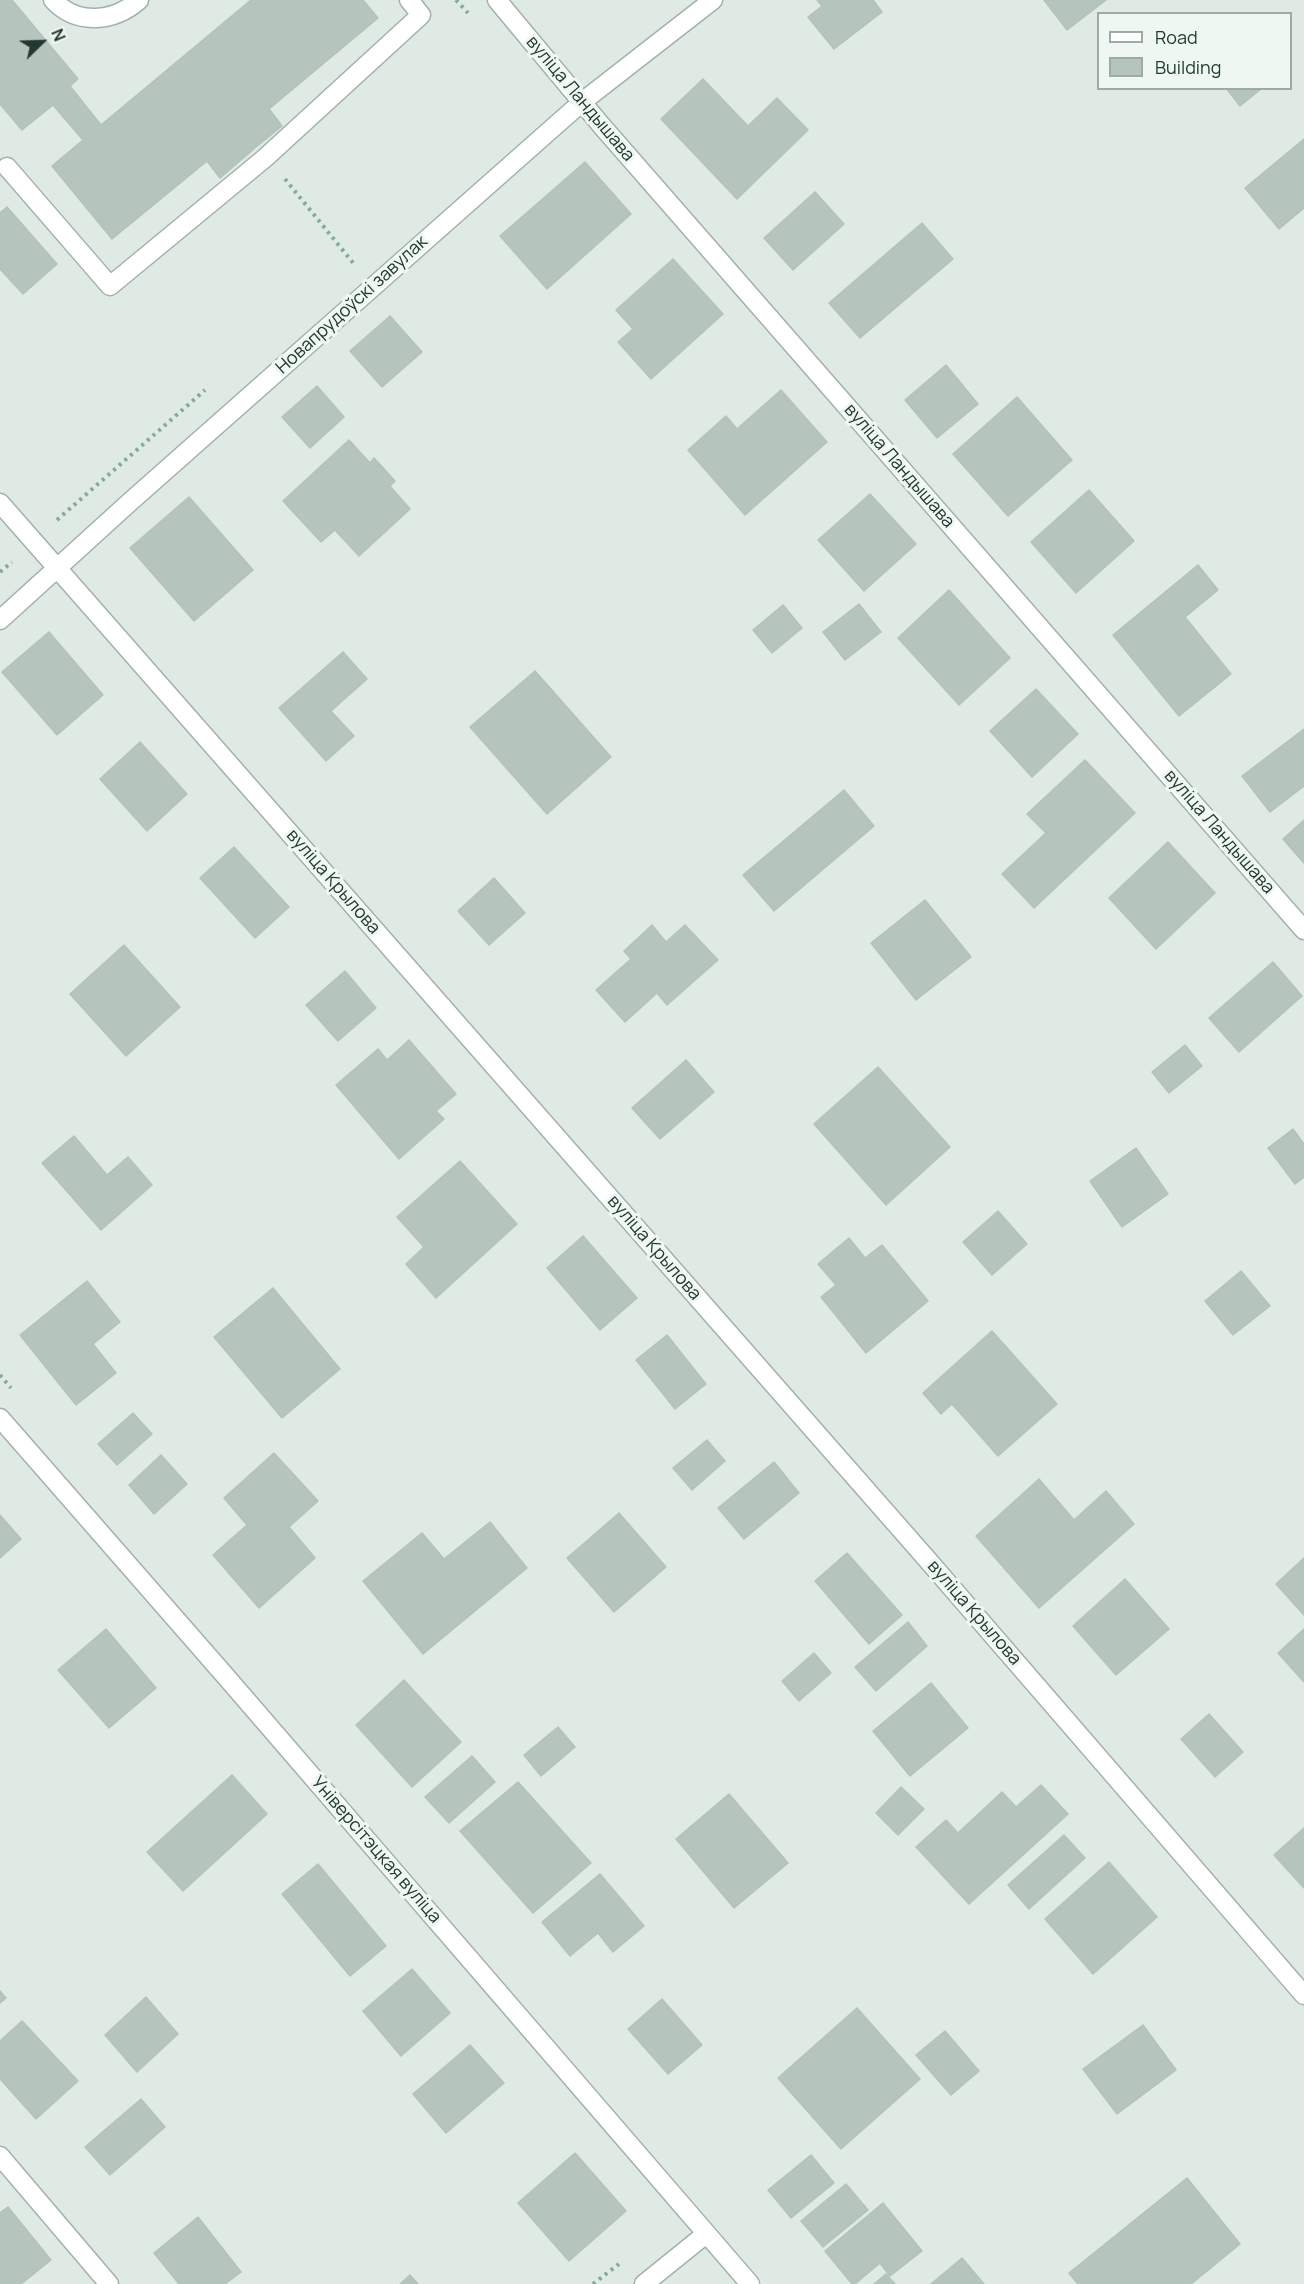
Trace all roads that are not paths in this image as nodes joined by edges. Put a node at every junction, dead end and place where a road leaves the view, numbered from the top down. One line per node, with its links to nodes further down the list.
1 (53, 0): 2 (street)
2 (139, 0)
3 (409, 0): 7 (street)
4 (497, 0): 6 (street, вуліца Ландышава)
5 (713, 0): 6 (street, Новапрудоўскі завулак)
6 (582, 102): 9 (street, Новапрудоўскі завулак); 11 (street, вуліца Ландышава)
7 (2, 167)
8 (0, 503): 9 (street, вуліца Крылова)
9 (58, 568): 10 (street, Новапрудоўскі завулак); 13 (street, вуліца Крылова)
10 (0, 620)
11 (1304, 930)
12 (0, 1418): 15 (street, Універсітэцкая вуліца)
13 (1304, 1995)
14 (0, 2156): 16 (street)
15 (706, 2234): 17 (street); 18 (street, Універсітэцкая вуліца)
16 (109, 2284)
17 (644, 2284)
18 (750, 2284)

